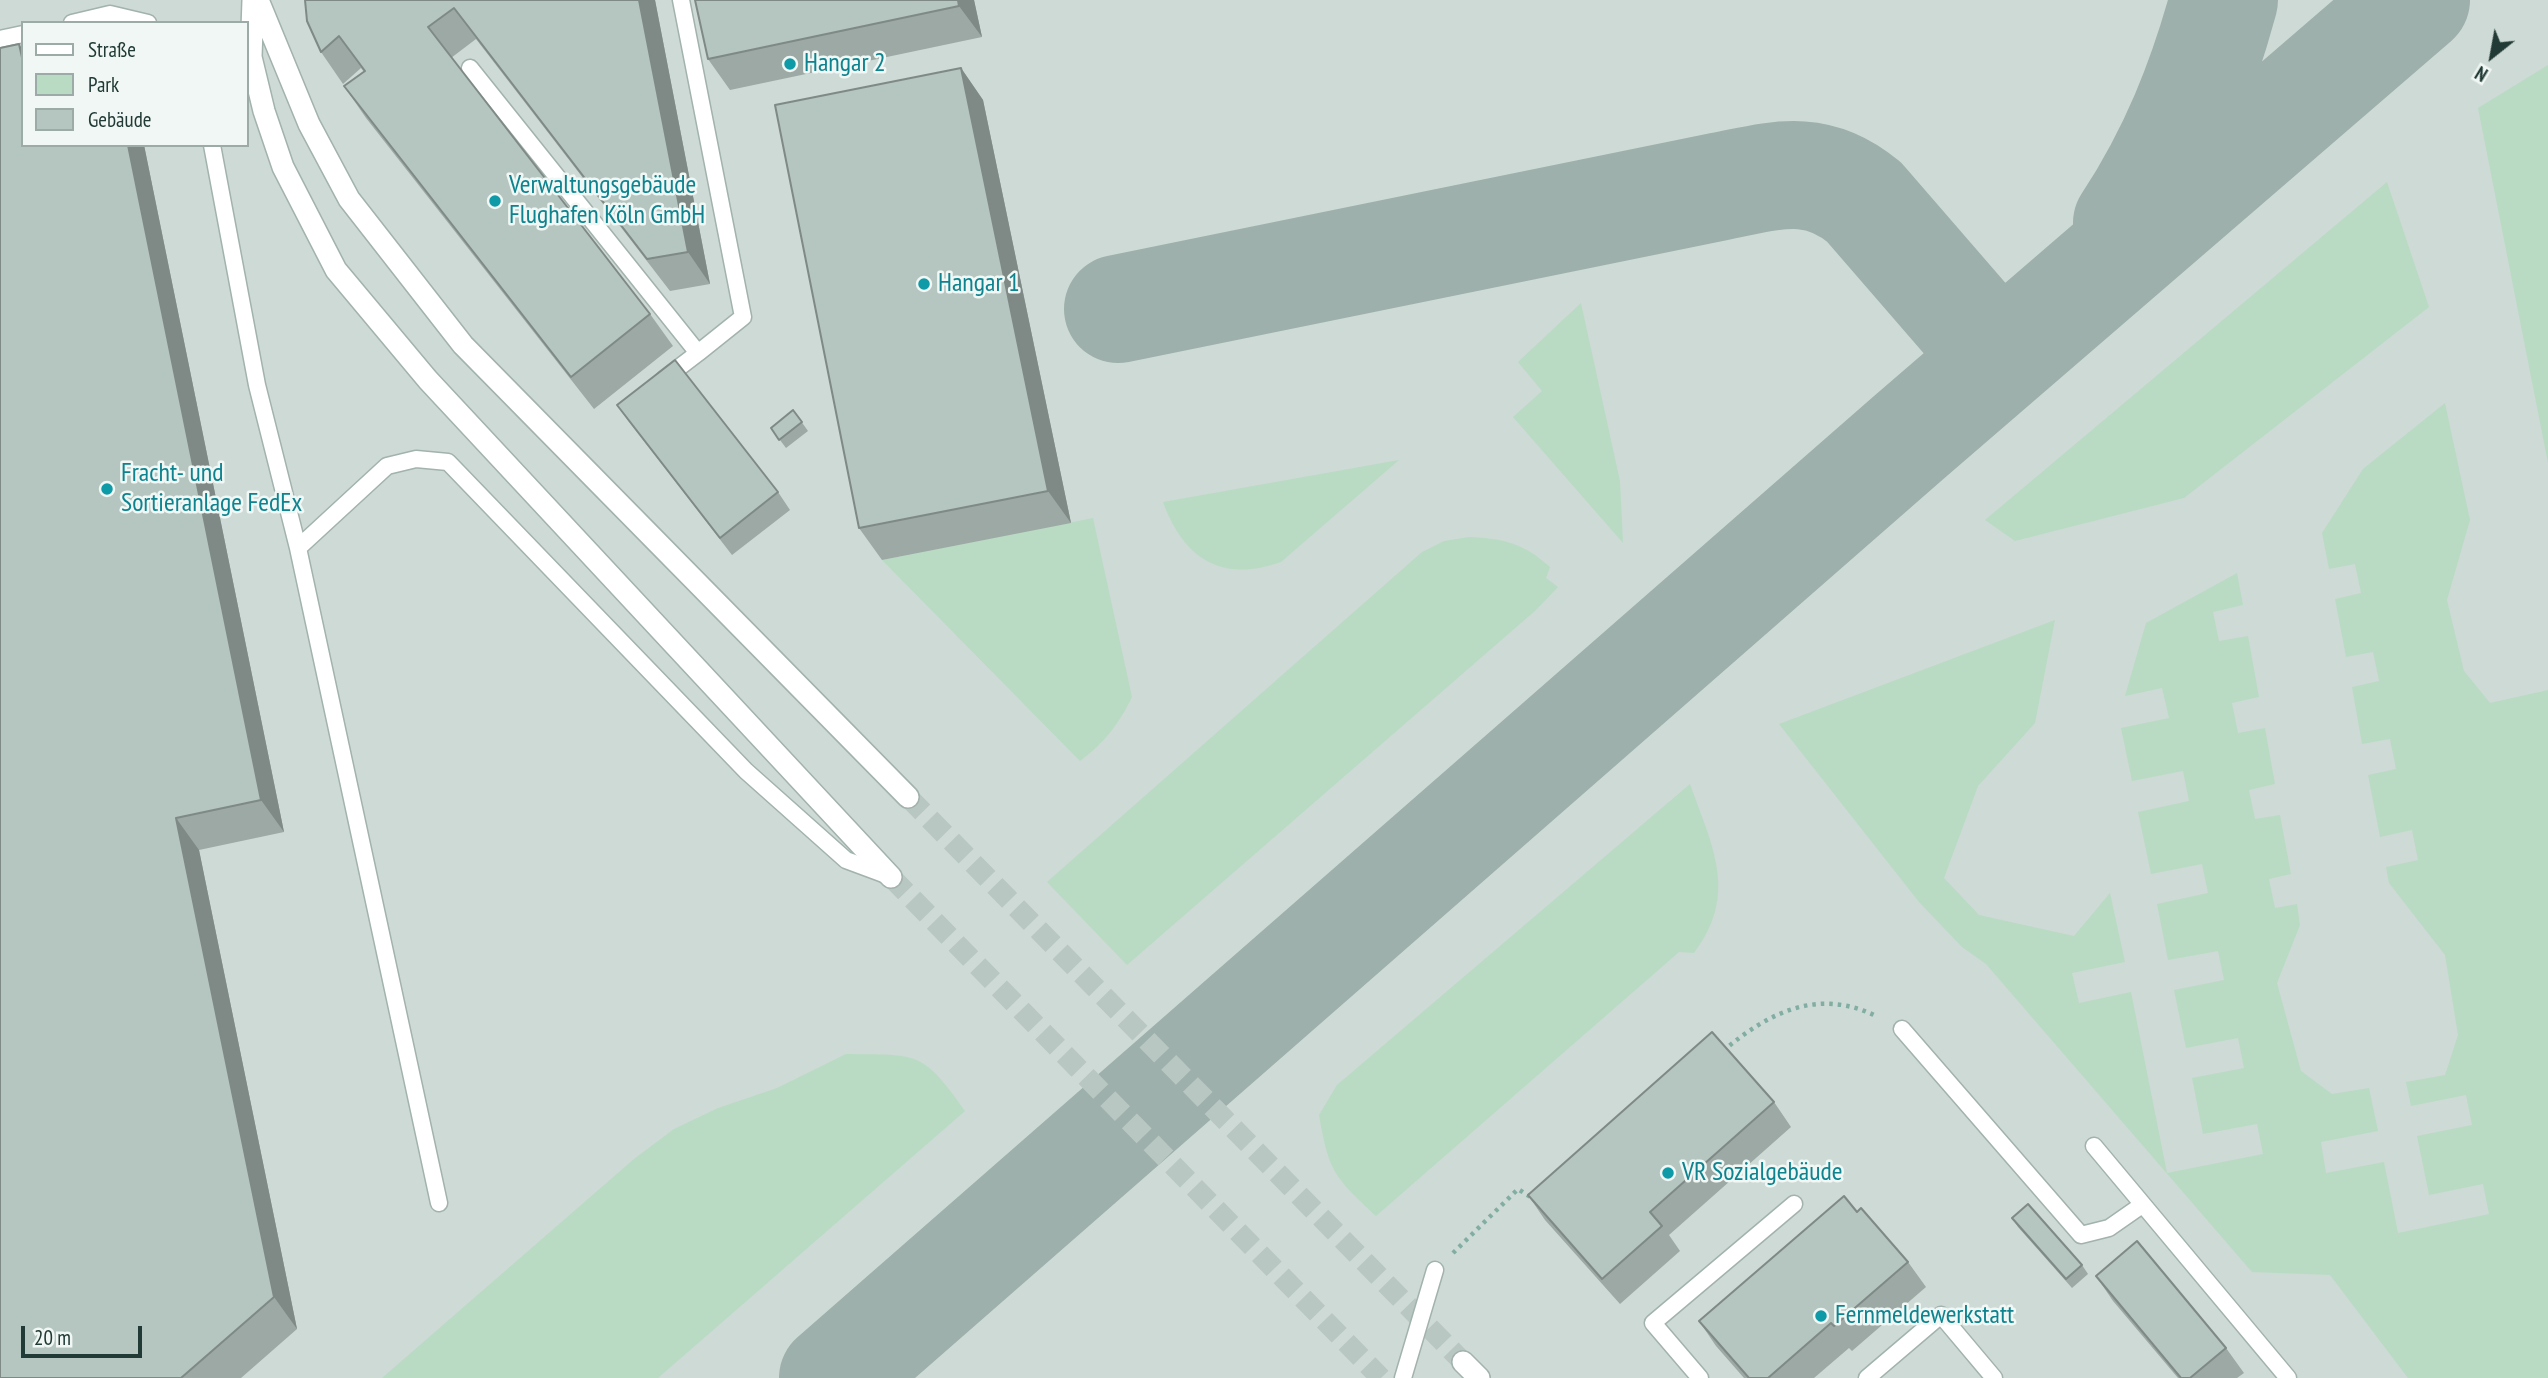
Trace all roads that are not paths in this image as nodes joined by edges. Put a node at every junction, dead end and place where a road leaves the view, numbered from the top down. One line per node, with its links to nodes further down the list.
1 (256, 0): 12 (street); 13 (street)
2 (681, 0): 9 (lane)
3 (80, 21): 4 (lane)
4 (140, 21)
5 (21, 34): 6 (lane)
6 (0, 39)
7 (470, 68): 9 (lane)
8 (212, 147): 11 (lane)
9 (698, 353): 10 (lane)
10 (647, 391)
11 (298, 548): 13 (lane); 16 (lane)
12 (908, 797)
13 (891, 877)
14 (1902, 1029): 18 (lane)
15 (2094, 1146): 18 (lane)
16 (439, 1203)
17 (1794, 1204): 23 (lane)
18 (2142, 1205): 26 (lane)
19 (1435, 1270): 21 (lane)
20 (1464, 1362): 22 (street)
21 (1403, 1378)
22 (1479, 1378)
23 (1700, 1378)
24 (1867, 1378): 25 (lane)
25 (1994, 1378)
26 (2288, 1378)

